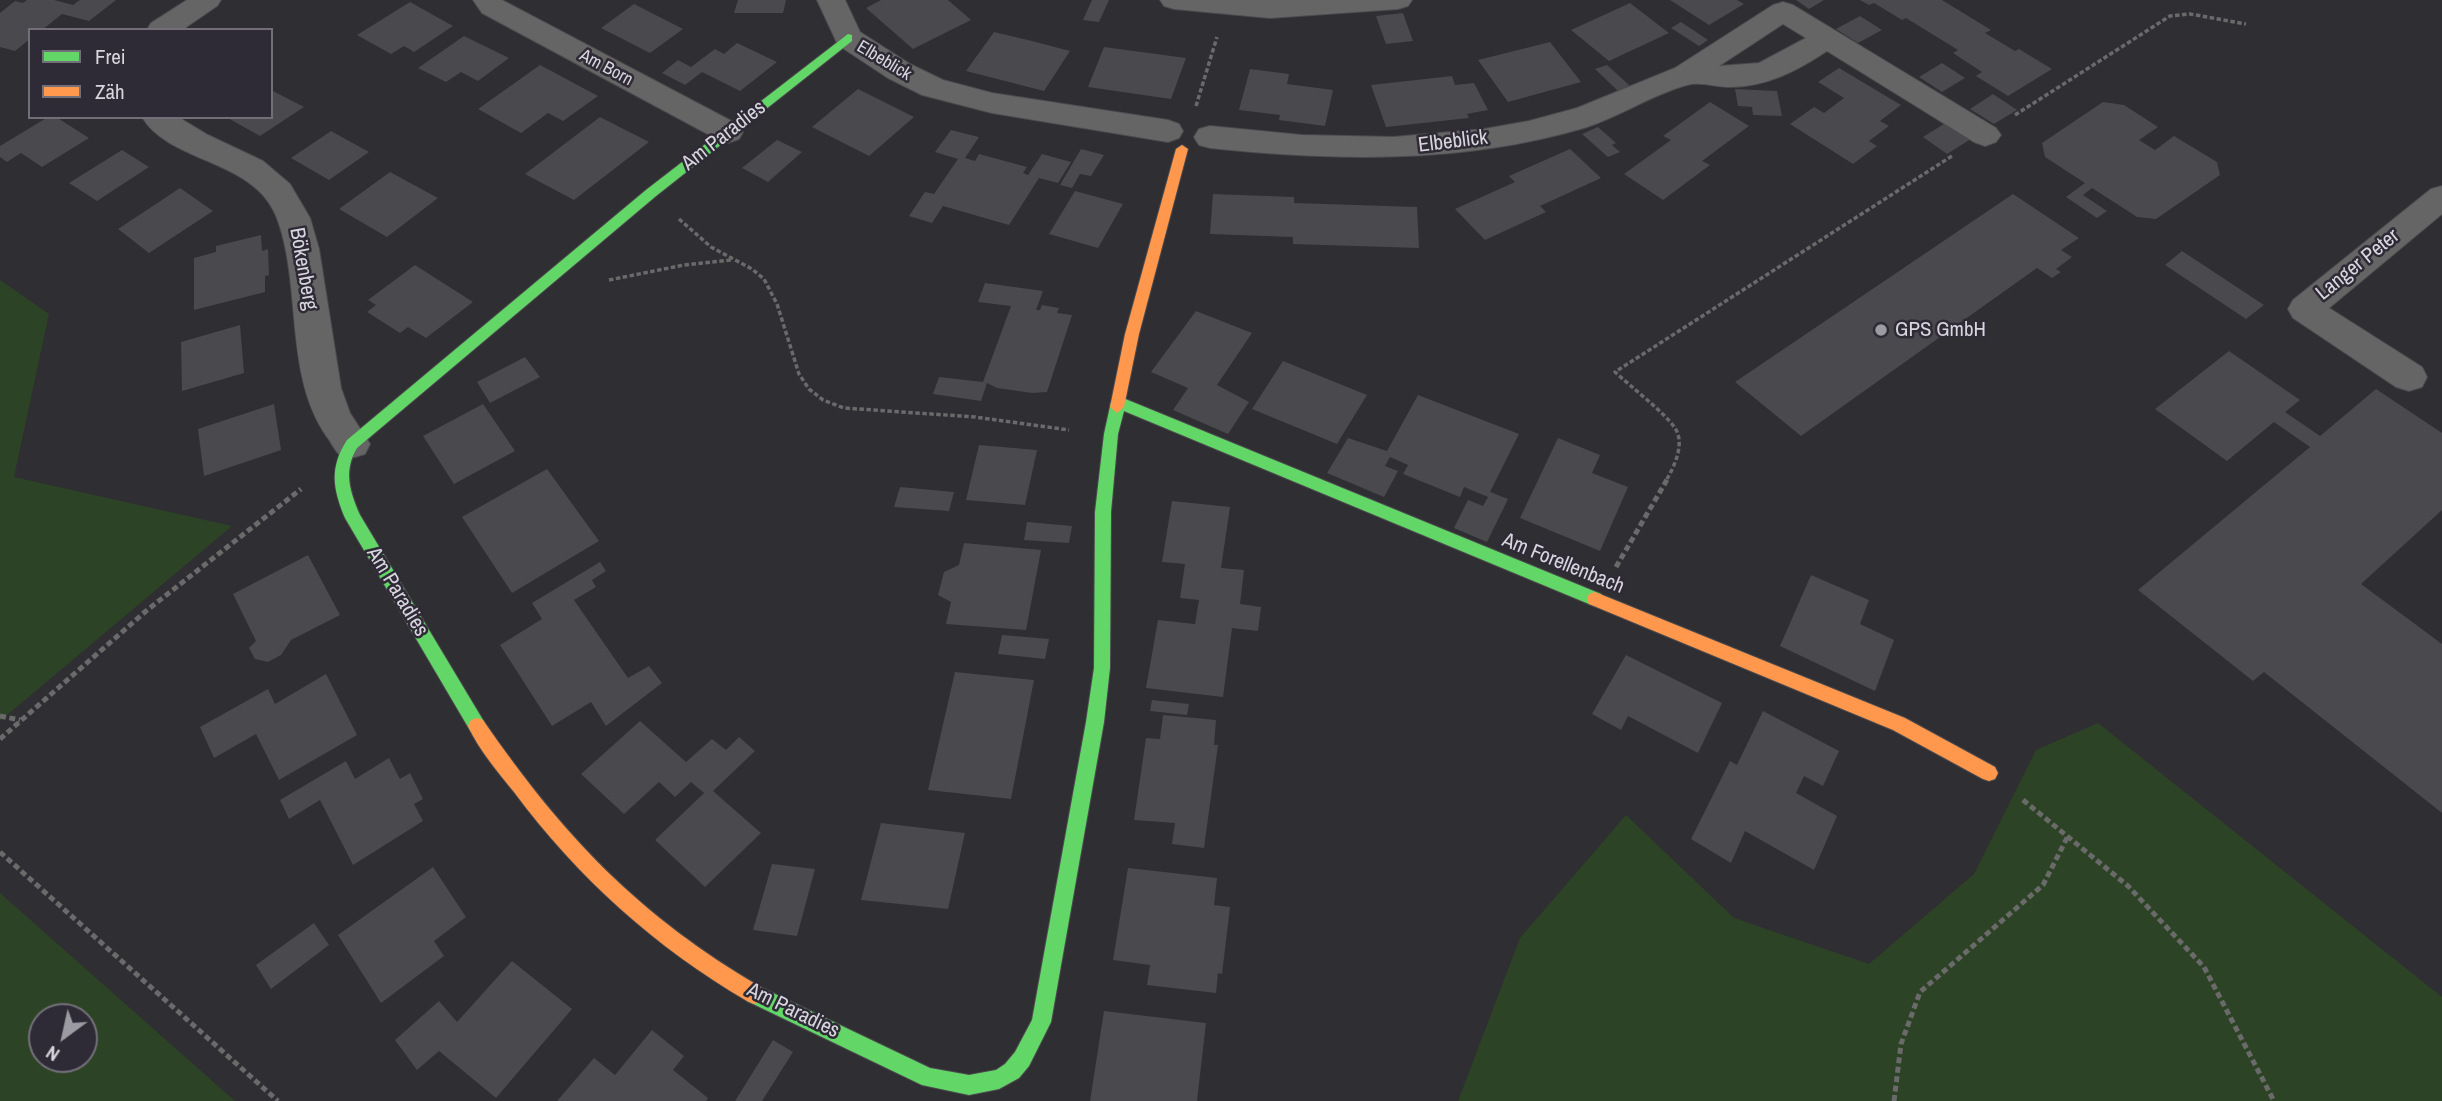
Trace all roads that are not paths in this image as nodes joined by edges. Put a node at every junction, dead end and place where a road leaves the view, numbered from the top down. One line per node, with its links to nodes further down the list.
1 (207, 0): 6 (street)
2 (487, 0): 11 (street, Am Born)
3 (831, 0): 8 (street, Elbeblick)
4 (1174, 0): 5 (street)
5 (1398, 0)
6 (164, 28)
7 (1826, 37): 9 (street, Elbeblick); 9 (street, Elbeblick); 13 (street, Elbeblick)
8 (848, 38): 11 (street, Am Paradies); 12 (street, Elbeblick)
9 (1686, 74): 12 (street, Elbeblick)
10 (160, 119): 17 (street, Bökenberg)
11 (728, 132): 17 (street, Am Paradies)
12 (1188, 134): 16 (street, Am Paradies)
13 (1985, 135)
14 (2442, 197): 15 (street, Langer Peter)
15 (2409, 377)
16 (1118, 402): 18 (street, Am Forellenbach); 19 (street, Am Paradies)
17 (345, 455): 19 (street, Am Paradies)
18 (1989, 773)
19 (1003, 1092)

